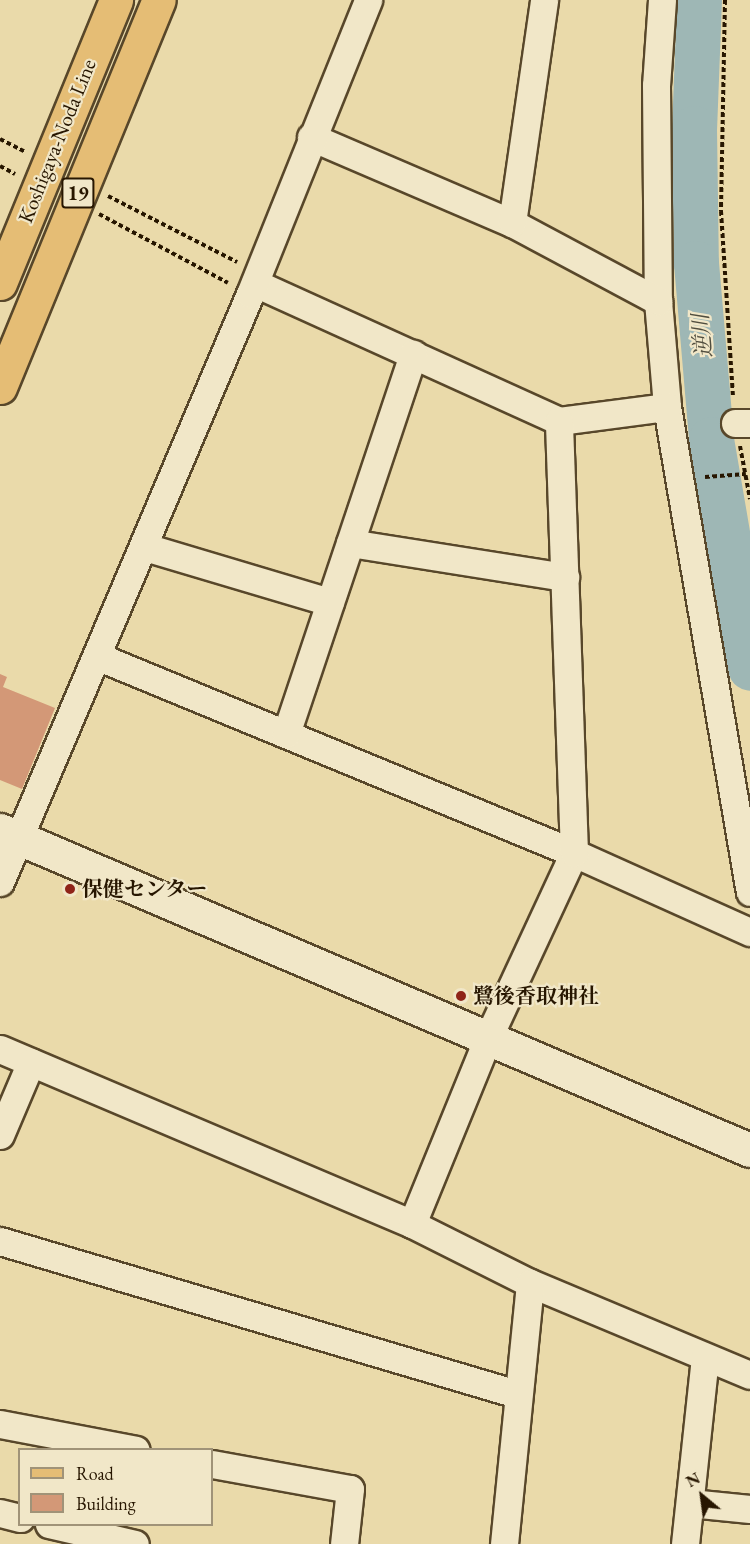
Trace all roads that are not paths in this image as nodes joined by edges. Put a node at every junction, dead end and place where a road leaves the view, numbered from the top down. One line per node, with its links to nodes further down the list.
1 (116, 0): 8 (main road, Koshigaya-Noda Line / 19)
2 (159, 0): 12 (main road, Koshigaya-Noda Line / 19)
3 (368, 0): 6 (street)
4 (544, 0): 7 (street)
5 (662, 0): 10 (street)
6 (311, 137): 7 (street); 9 (street)
7 (512, 222): 10 (street)
8 (0, 283)
9 (255, 284): 11 (street); 16 (street)
10 (658, 301): 13 (street)
11 (413, 354): 14 (street); 15 (street)
12 (0, 387)
13 (667, 407): 14 (street); 24 (street)
14 (559, 420): 17 (street)
15 (350, 543): 17 (street); 18 (street)
16 (144, 547): 18 (street); 19 (street)
17 (565, 577): 22 (street)
18 (330, 602): 20 (street)
19 (99, 657): 20 (street); 21 (street)
20 (286, 734): 22 (street)
21 (9, 833): 23 (street); 26 (street)
22 (574, 853): 25 (street); 26 (street)
23 (0, 882)
24 (750, 892)
25 (750, 932)
26 (488, 1038): 30 (street); 31 (street)
27 (0, 1049): 28 (street)
28 (31, 1062): 29 (street); 31 (street)
29 (0, 1135)
30 (750, 1150)
31 (412, 1224): 33 (street)
32 (0, 1241): 36 (street)
33 (530, 1283): 34 (street); 36 (street)
34 (705, 1357): 35 (street); 40 (street)
35 (750, 1375)
36 (517, 1394): 47 (street)
37 (0, 1424): 38 (street)
38 (131, 1448)
39 (213, 1464): 46 (street)
40 (690, 1503): 41 (street); 48 (street)
41 (750, 1509)
42 (0, 1513): 43 (street)
43 (18, 1518)
44 (58, 1526): 45 (street)
45 (135, 1544)
46 (344, 1544)
47 (504, 1544)
48 (685, 1544)

